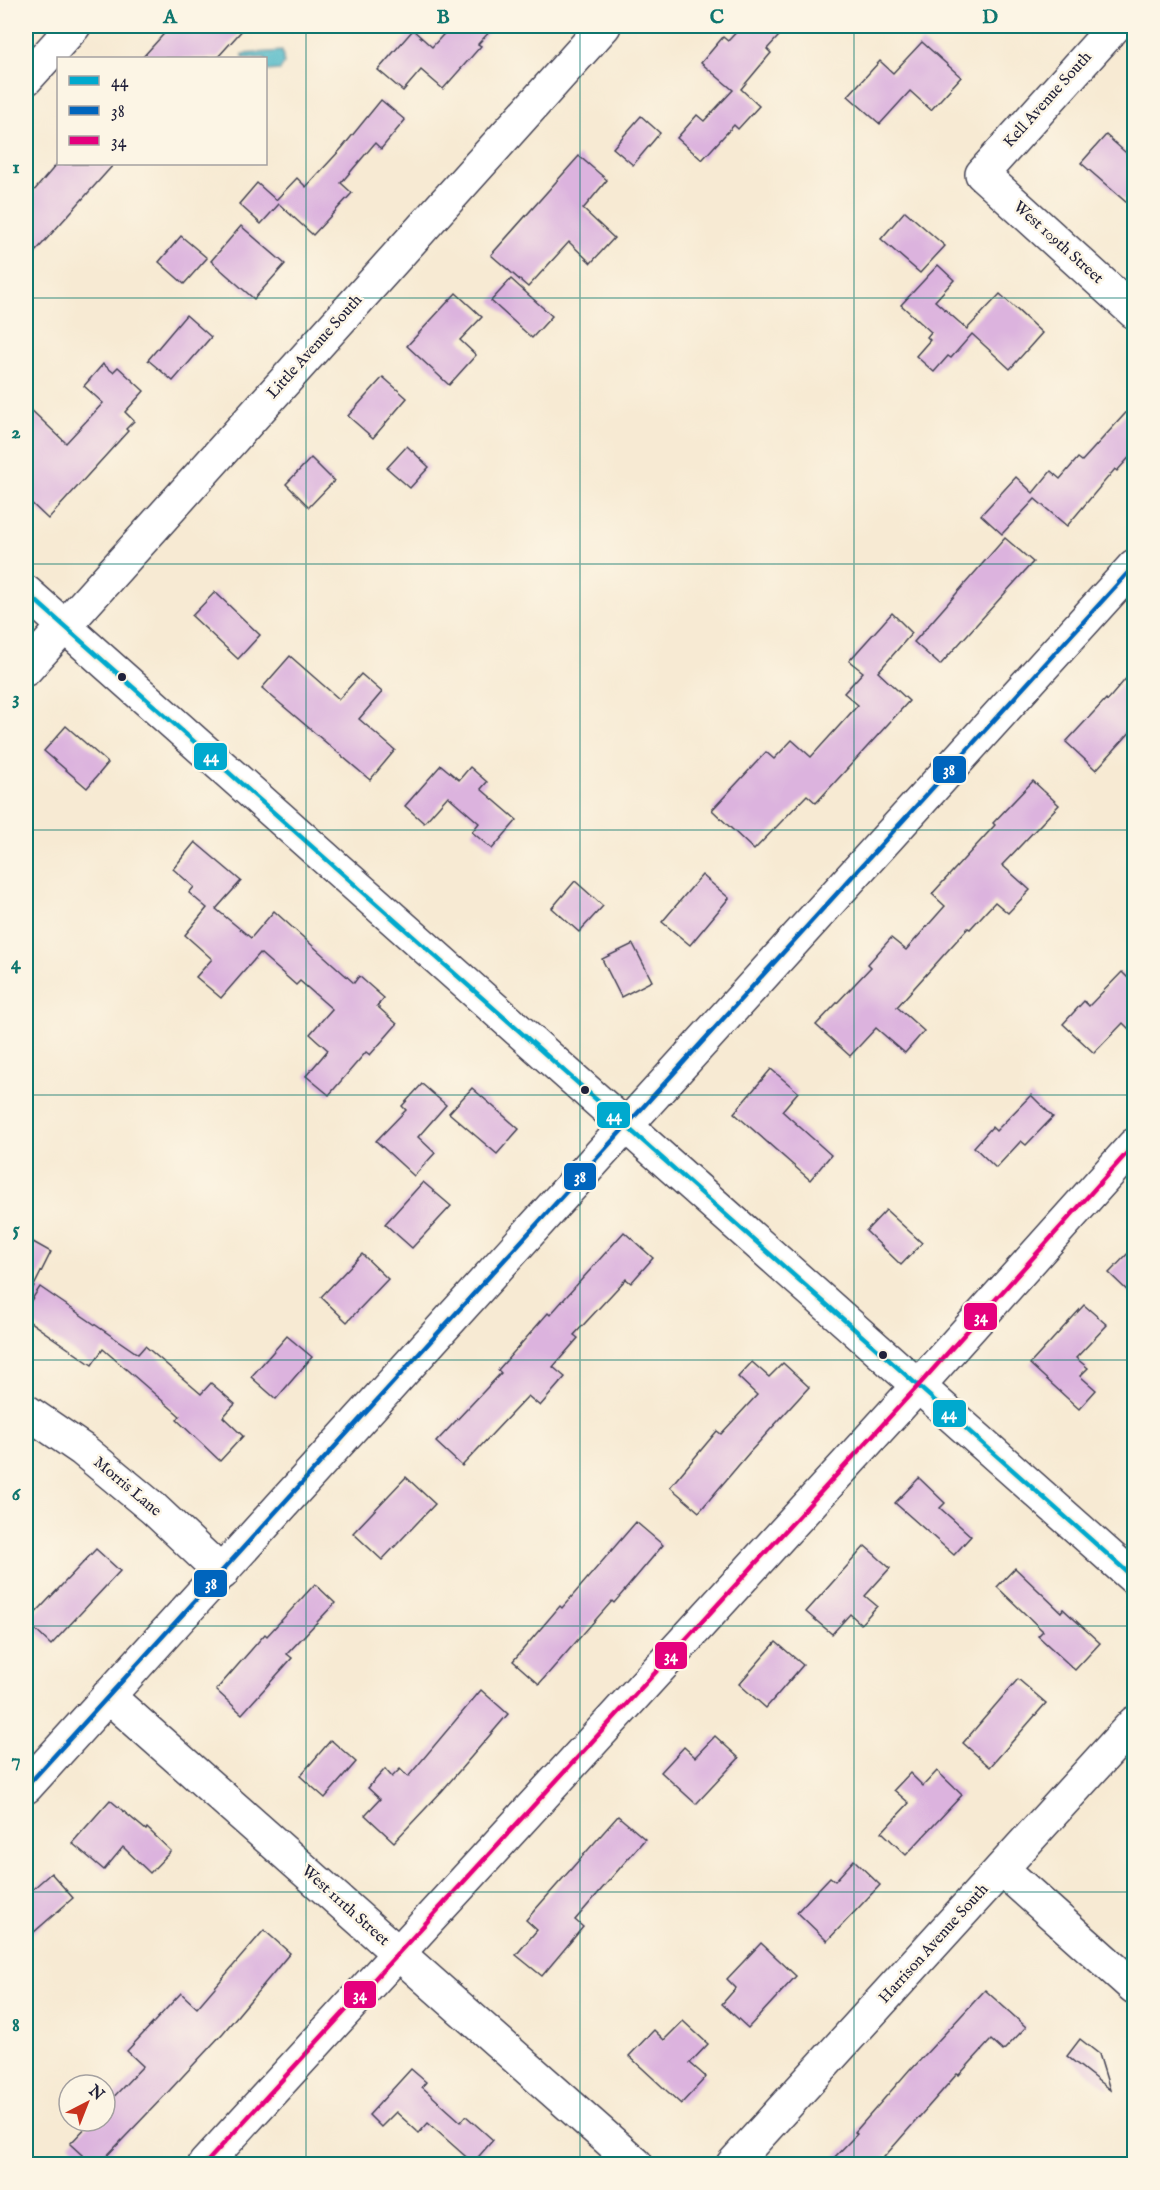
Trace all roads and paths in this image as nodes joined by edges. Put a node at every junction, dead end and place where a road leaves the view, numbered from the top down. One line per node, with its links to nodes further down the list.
1 (74, 26): 4 (street)
2 (604, 26): 9 (street, Little Avenue South)
3 (1115, 26): 5 (street, Kell Avenue South)
4 (26, 79)
5 (982, 174): 6 (street, West 109th Street)
6 (1134, 312)
7 (1134, 566): 11 (street)
8 (26, 592): 9 (street)
9 (64, 626): 10 (street, Little Avenue South); 11 (street)
10 (26, 669)
11 (627, 1126): 13 (street); 15 (street)
12 (1134, 1145): 13 (street)
13 (918, 1386): 16 (street); 21 (street)
14 (26, 1411): 15 (street, Morris Lane)
15 (222, 1573): 17 (street)
16 (1134, 1578)
17 (108, 1696): 19 (street); 21 (street, West 111th Street)
18 (1134, 1723): 20 (street, Harrison Avenue South)
19 (26, 1787)
20 (1002, 1869): 22 (street); 25 (street, Harrison Avenue South)
21 (398, 1953): 23 (street); 24 (street, West 111th Street)
22 (1134, 1987)
23 (205, 2164)
24 (636, 2164)
25 (734, 2164)

